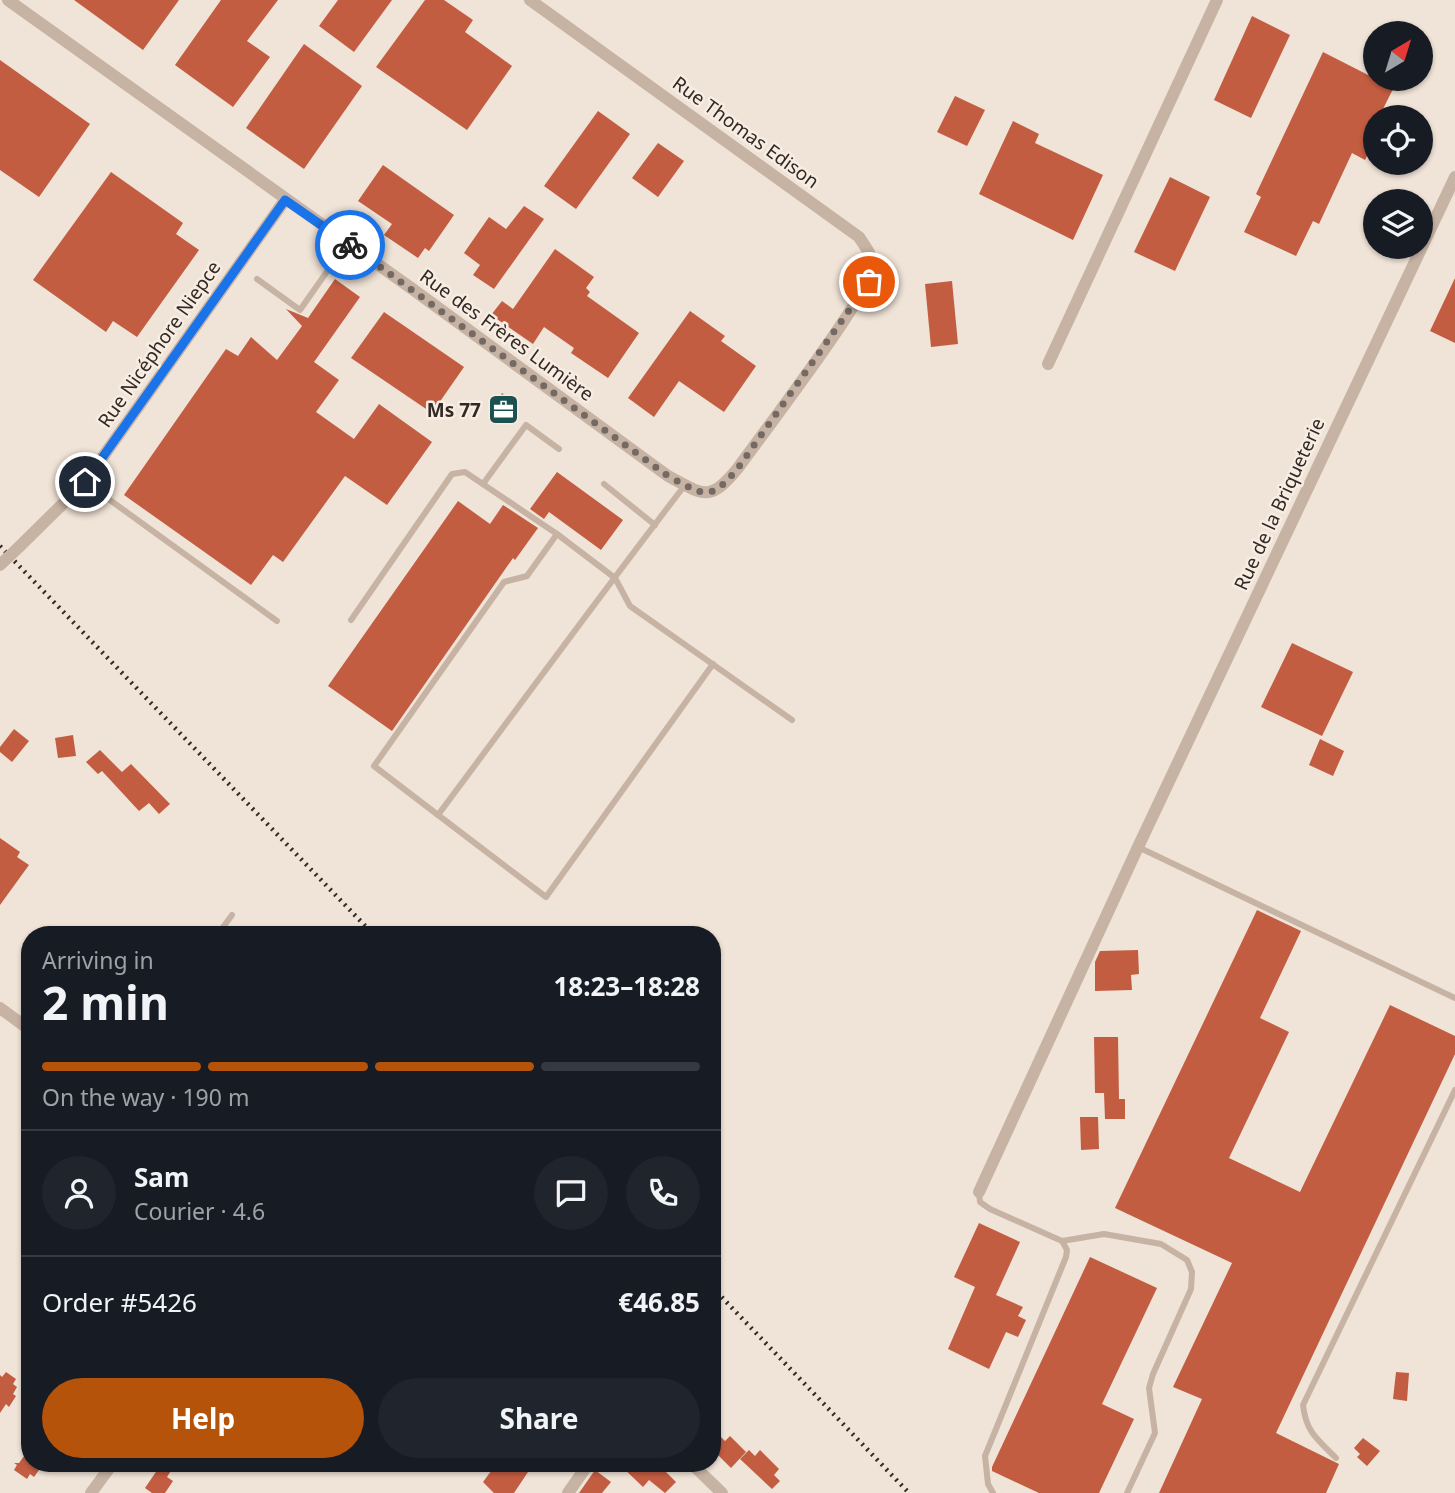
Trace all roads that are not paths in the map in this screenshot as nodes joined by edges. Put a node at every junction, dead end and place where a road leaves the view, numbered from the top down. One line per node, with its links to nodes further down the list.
1 (530, 0): 8 (street, Rue Thomas Edison)
2 (1217, 0): 9 (street)
3 (13, 1): 5 (street, Rue des Frères Lumière)
4 (1455, 177): 24 (street, Rue de la Briqueterie)
5 (285, 200): 6 (street, Rue des Frères Lumière); 11 (street, Rue Nicéphore Niepce)
6 (347, 243): 7 (lane); 14 (street, Rue des Frères Lumière)
7 (257, 279)
8 (842, 324): 14 (street, Rue des Frères Lumière)
9 (1048, 364)
10 (559, 449): 12 (lane)
11 (85, 482): 17 (street, Rue Nicéphore Niepce, bridge); 20 (lane)
12 (483, 484): 16 (lane); 19 (lane)
13 (604, 484): 15 (lane)
14 (685, 485): 15 (lane)
15 (655, 525): 18 (lane)
16 (557, 534): 18 (lane); 23 (lane)
17 (0, 565)
18 (615, 578): 21 (lane); 23 (lane)
19 (351, 620)
20 (276, 621)
21 (713, 664): 22 (lane); 23 (lane)
22 (792, 720)
23 (438, 814)
24 (1138, 847): 27 (lane); 31 (street, Rue de la Briqueterie)
25 (232, 915): 26 (lane)
26 (224, 926)
27 (1455, 998)
28 (0, 1008): 29 (street)
29 (21, 1023)
30 (1455, 1090): 33 (lane)
31 (979, 1192): 32 (lane)
32 (1062, 1241): 40 (lane); 41 (lane)
33 (1336, 1458)
34 (107, 1472): 37 (street)
35 (583, 1472): 38 (street)
36 (700, 1472): 39 (street)
37 (92, 1493)
38 (568, 1493)
39 (722, 1493)
40 (993, 1493)
41 (1126, 1493)

